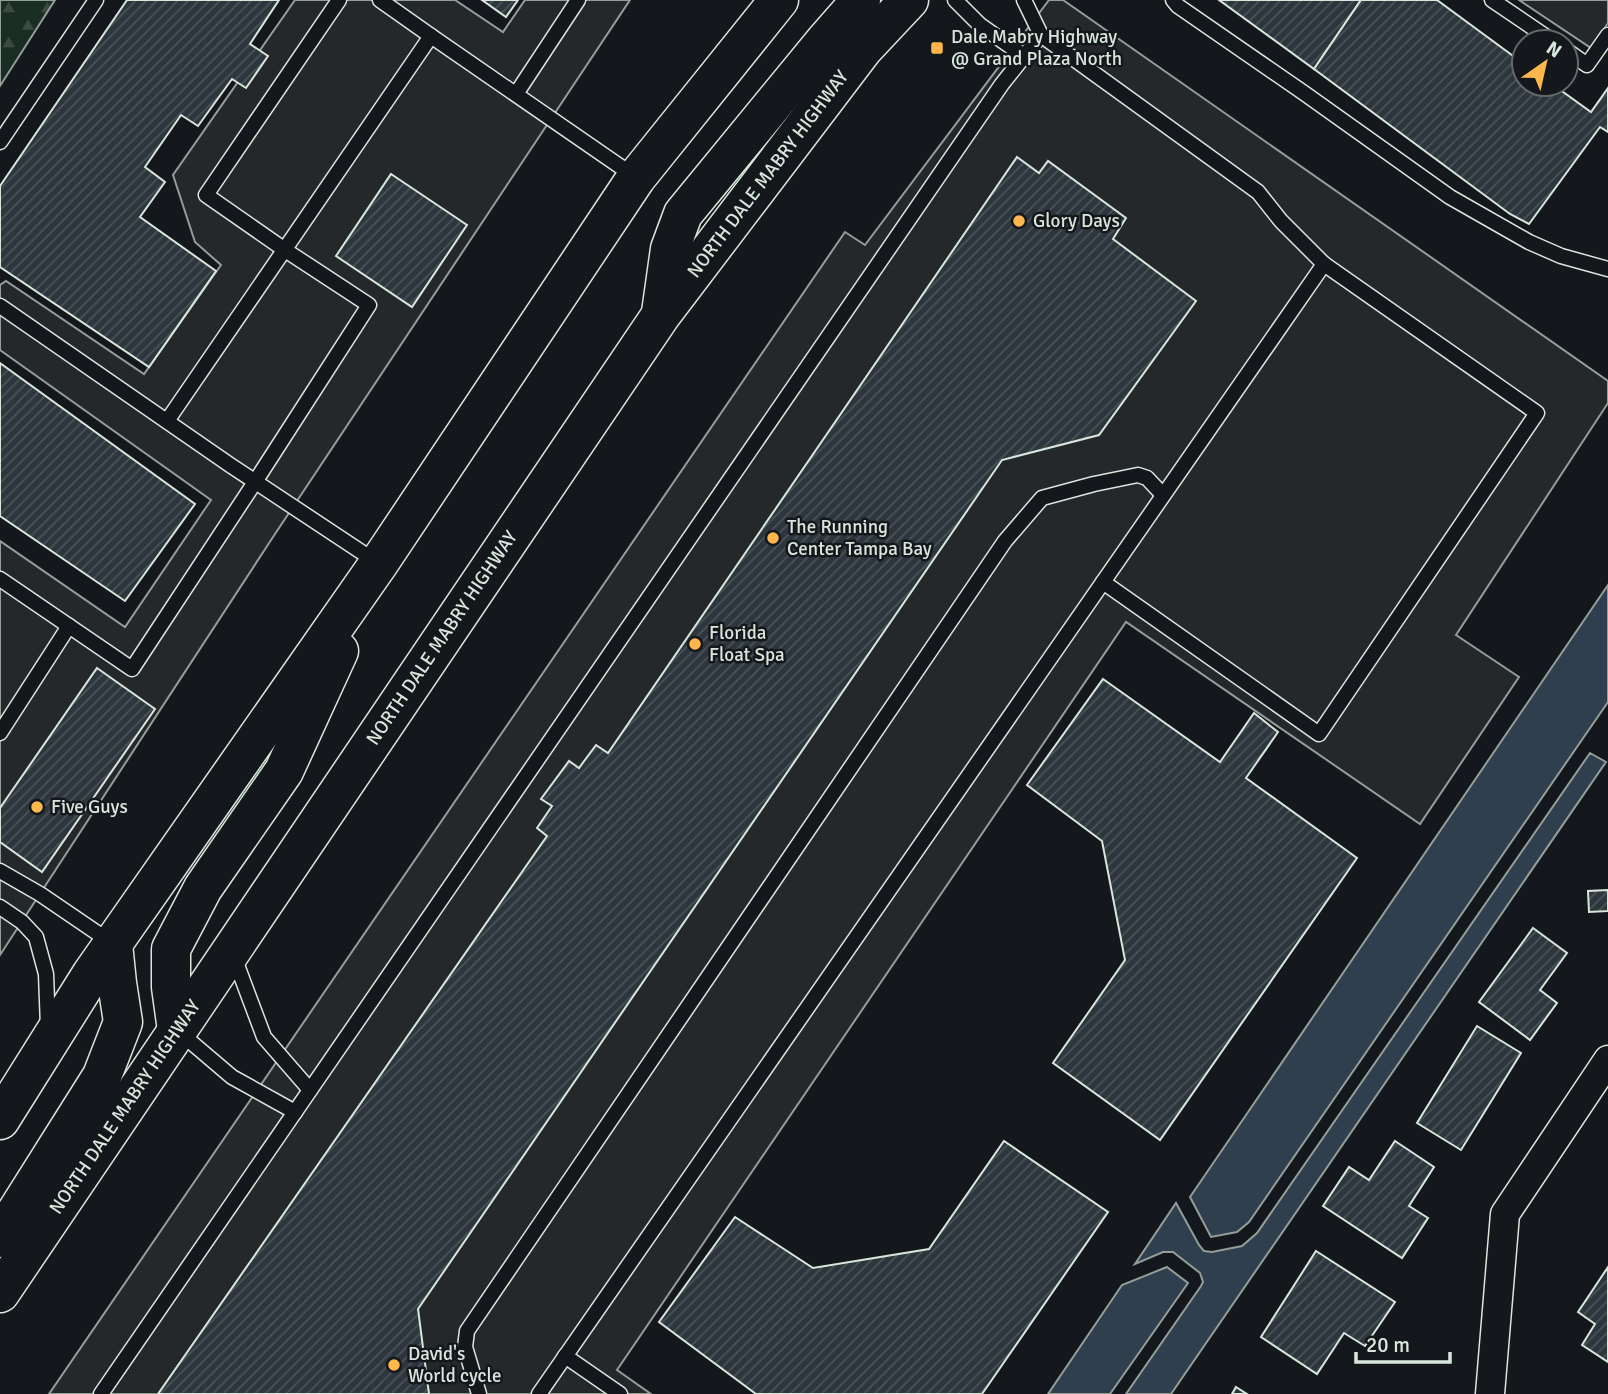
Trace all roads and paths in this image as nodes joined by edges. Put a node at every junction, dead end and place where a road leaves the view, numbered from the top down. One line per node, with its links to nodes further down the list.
1 (96, 0): 19 (lane)
2 (339, 0): 21 (lane)
3 (380, 0): 15 (lane)
4 (578, 0): 18 (lane)
5 (779, 0): 20 (main road)
6 (861, 0): 25 (main road)
7 (909, 0): 25 (main road, NORTH DALE MABRY HIGHWAY)
8 (955, 0): 16 (lane)
9 (1024, 0): 13 (lane)
10 (1174, 0): 23 (lane)
11 (1492, 0): 12 (lane)
12 (1533, 28)
13 (1041, 35): 16 (lane); 22 (lane)
14 (1608, 35): 17 (lane)
15 (430, 36): 18 (lane); 21 (lane)
16 (1024, 56): 41 (lane)
17 (1580, 60)
18 (516, 94): 20 (lane)
19 (0, 142)
20 (636, 177): 29 (main road)
21 (285, 250): 26 (lane); 27 (lane)
22 (1324, 264): 28 (lane); 31 (lane)
23 (1608, 268)
24 (0, 306): 26 (lane)
25 (661, 315): 37 (main road, NORTH DALE MABRY HIGHWAY)
26 (166, 421): 27 (lane)
27 (255, 482): 29 (lane); 32 (lane)
28 (1163, 495): 31 (lane); 48 (lane)
29 (379, 563): 36 (main road); 38 (main road)
30 (0, 579): 32 (lane)
31 (1103, 582): 46 (lane)
32 (69, 626): 33 (lane)
33 (0, 733)
34 (0, 871): 36 (lane)
35 (0, 907): 39 (lane)
36 (113, 944): 39 (main road); 44 (main road)
37 (232, 949): 38 (main road, NORTH DALE MABRY HIGHWAY); 41 (lane)
38 (177, 1030): 42 (lane); 45 (main road, NORTH DALE MABRY HIGHWAY)
39 (49, 1043): 43 (main road)
40 (1608, 1060): 51 (street)
41 (310, 1090): 42 (lane)
42 (295, 1112): 47 (lane)
43 (0, 1120)
44 (0, 1238)
45 (0, 1293)
46 (565, 1356): 49 (lane); 50 (lane)
47 (102, 1394)
48 (479, 1394)
49 (539, 1394)
50 (620, 1394)
51 (1490, 1394)

